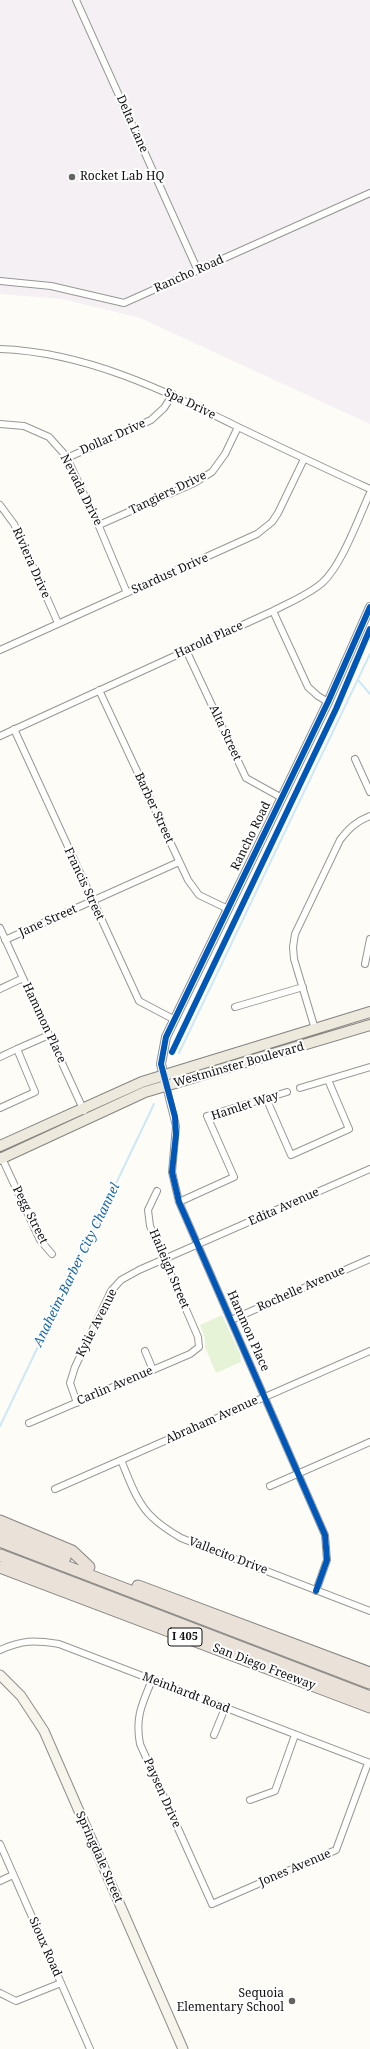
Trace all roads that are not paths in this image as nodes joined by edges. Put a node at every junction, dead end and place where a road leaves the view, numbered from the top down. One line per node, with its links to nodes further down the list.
1 (76, 0): 3 (street, Delta Lane)
2 (370, 193): 3 (street, Rancho Road)
3 (198, 270): 4 (street, Rancho Road)
4 (0, 280)
5 (0, 349): 6 (street, Spa Drive)
6 (172, 394): 8 (street, Spa Drive); 9 (street, Dollar Drive)
7 (0, 424): 9 (street, Nevada Drive)
8 (238, 427): 10 (street, Spa Drive); 14 (street, Tangiers Drive)
9 (66, 458): 14 (street, Nevada Drive)
10 (304, 459): 11 (street, Spa Drive); 15 (street, Stardust Drive)
11 (370, 489)
12 (370, 493): 17 (street, Harold Place)
13 (0, 505): 18 (street, Riviera Drive)
14 (99, 525): 15 (street, Nevada Drive)
15 (127, 593): 18 (street, Stardust Drive)
16 (370, 608): 22 (street, Rancho Road)
17 (273, 611): 20 (street, Harold Place); 22 (street)
18 (58, 624): 19 (street, Stardust Drive)
19 (0, 650)
20 (186, 650): 21 (street, Harold Place); 27 (street, Alta Street)
21 (99, 690): 23 (street, Harold Place); 29 (street, Barber Street)
22 (328, 702): 27 (street, Rancho Road)
23 (14, 729): 24 (street, Harold Place); 30 (street, Francis Street)
24 (0, 736)
25 (355, 759): 26 (street)
26 (370, 792)
27 (282, 798): 31 (street, Rancho Road)
28 (370, 816): 37 (street)
29 (179, 862): 30 (street, Jane Street); 31 (street, Barber Street)
30 (92, 901): 34 (street, Jane Street); 41 (street, Francis Street)
31 (228, 909): 41 (street, Rancho Road)
32 (0, 928): 34 (street, Hammon Place)
33 (370, 939): 35 (street)
34 (5, 940): 36 (street, Hammon Place)
35 (365, 964)
36 (23, 978): 38 (street); 44 (street, Hammon Place)
37 (303, 987): 39 (street); 43 (street)
38 (0, 989)
39 (235, 1007)
40 (370, 1012): 43 (main road, Westminster Boulevard)
41 (175, 1020): 48 (street, Rancho Road)
42 (370, 1025): 50 (main road, Westminster Boulevard)
43 (315, 1029): 48 (main road, Westminster Boulevard)
44 (49, 1035): 45 (street); 55 (street, Hammon Place)
45 (17, 1049): 46 (street); 54 (street)
46 (0, 1057)
47 (370, 1067): 49 (street)
48 (163, 1075): 50 (street, Hammon Place); 55 (main road, Westminster Boulevard)
49 (328, 1080): 51 (street); 53 (street)
50 (166, 1086): 56 (main road, Westminster Boulevard); 61 (street, Hammon Place)
51 (300, 1088)
52 (287, 1092): 53 (street, Hamlet Way)
53 (266, 1098): 61 (street, Hamlet Way)
54 (0, 1108)
55 (83, 1108): 56 (street, Hammon Place); 57 (main road, Westminster Boulevard)
56 (87, 1118): 58 (main road, Westminster Boulevard)
57 (0, 1146)
58 (1, 1157): 63 (street, Pegg Street)
59 (370, 1169): 62 (street, Edita Avenue)
60 (157, 1191): 64 (street, Haileigh Street)
61 (179, 1202): 62 (street, Hammon Place)
62 (198, 1245): 64 (street, Kylie Avenue); 66 (street, Hammon Place)
63 (52, 1254)
64 (164, 1259): 67 (street, Haileigh Street); 72 (street, Kylie Avenue)
65 (370, 1259): 66 (street, Rochelle Avenue)
66 (231, 1320): 71 (street, Hammon Place)
67 (199, 1347): 70 (street, Carlin Avenue)
68 (145, 1351): 70 (street)
69 (370, 1351): 71 (street, Abraham Avenue)
70 (153, 1370): 72 (street, Carlin Avenue)
71 (265, 1397): 75 (street, Abraham Avenue); 76 (street, Hammon Place)
72 (77, 1403): 73 (street, Carlin Avenue)
73 (29, 1423)
74 (370, 1442): 76 (street)
75 (121, 1460): 78 (street, Abraham Avenue); 85 (street, Vallecito Drive)
76 (299, 1473): 77 (street); 85 (street, Hammon Place)
77 (270, 1486)
78 (55, 1490)
79 (0, 1521): 84 (highway)
80 (0, 1532): 84 (highway, I 405)
81 (0, 1541): 91 (highway)
82 (0, 1556): 92 (highway)
83 (0, 1566): 94 (highway, San Diego Freeway / I 405)
84 (89, 1567): 88 (highway, I 405)
85 (316, 1590): 86 (street, Vallecito Drive)
86 (370, 1611)
87 (0, 1650): 90 (street, Meinhardt Road)
88 (370, 1673)
89 (0, 1676): 106 (main road, Springdale Street)
90 (152, 1680): 93 (street, Meinhardt Road); 102 (street, Paysen Drive)
91 (370, 1683)
92 (370, 1697)
93 (225, 1708): 95 (street, Meinhardt Road); 96 (street)
94 (370, 1708)
95 (296, 1735): 97 (street, Meinhardt Road); 98 (street)
96 (214, 1736)
97 (369, 1763): 102 (street, Jones Avenue)
98 (250, 1800)
99 (0, 1844): 100 (street, Sioux Road)
100 (13, 1875): 101 (street); 103 (street, Sioux Road)
101 (0, 1881)
102 (212, 1904)
103 (61, 1983): 104 (street); 105 (street, Sioux Road)
104 (0, 1993)
105 (90, 2049)
106 (183, 2049)

